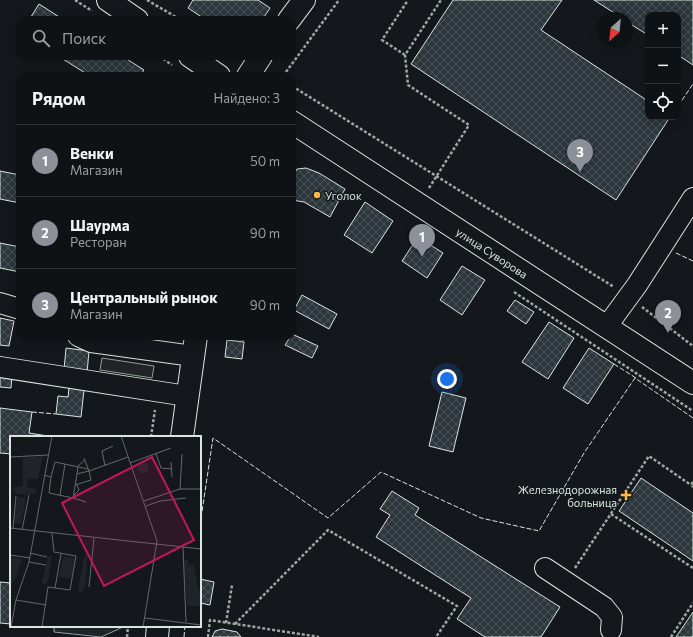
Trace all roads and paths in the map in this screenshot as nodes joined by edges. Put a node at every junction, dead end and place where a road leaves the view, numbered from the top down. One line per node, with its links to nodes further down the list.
1 (108, 0): 7 (main road)
2 (147, 0): 8 (path)
3 (304, 0): 9 (main road)
4 (339, 0): 11 (path)
5 (408, 0): 10 (path)
6 (441, 0): 10 (path)
7 (131, 16)
8 (174, 16)
9 (292, 16)
10 (405, 55): 20 (path)
11 (296, 58)
12 (196, 60): 15 (main road)
13 (258, 60): 16 (main road)
14 (295, 60): 17 (path)
15 (213, 72)
16 (251, 72)
17 (286, 72)
18 (296, 88): 20 (path)
19 (296, 125): 22 (main road, улица Суворова)
20 (437, 175): 22 (path); 23 (path)
21 (693, 198): 23 (lane)
22 (419, 204): 26 (main road, улица Суворова)
23 (628, 296): 26 (lane); 29 (path)
24 (0, 303): 25 (lane)
25 (16, 308)
26 (607, 326): 31 (main road, улица Суворова)
27 (87, 340): 28 (lane)
28 (195, 346): 32 (main road)
29 (693, 346)
30 (0, 367): 32 (lane)
31 (693, 383)
32 (187, 396): 33 (main road)
33 (182, 436)
34 (693, 482): 35 (path)
35 (692, 486): 36 (path)
36 (611, 514): 38 (path); 39 (path)
37 (545, 568): 39 (lane)
38 (693, 568)
39 (566, 582): 46 (lane)
40 (232, 585): 42 (path)
41 (693, 603): 52 (path)
42 (226, 623): 43 (path); 49 (path)
43 (235, 624): 50 (path); 51 (path)
44 (128, 627): 47 (path)
45 (158, 627): 48 (main road)
46 (612, 635)
47 (127, 637)
48 (157, 637)
49 (208, 637)
50 (319, 637)
51 (436, 637)
52 (671, 637)

